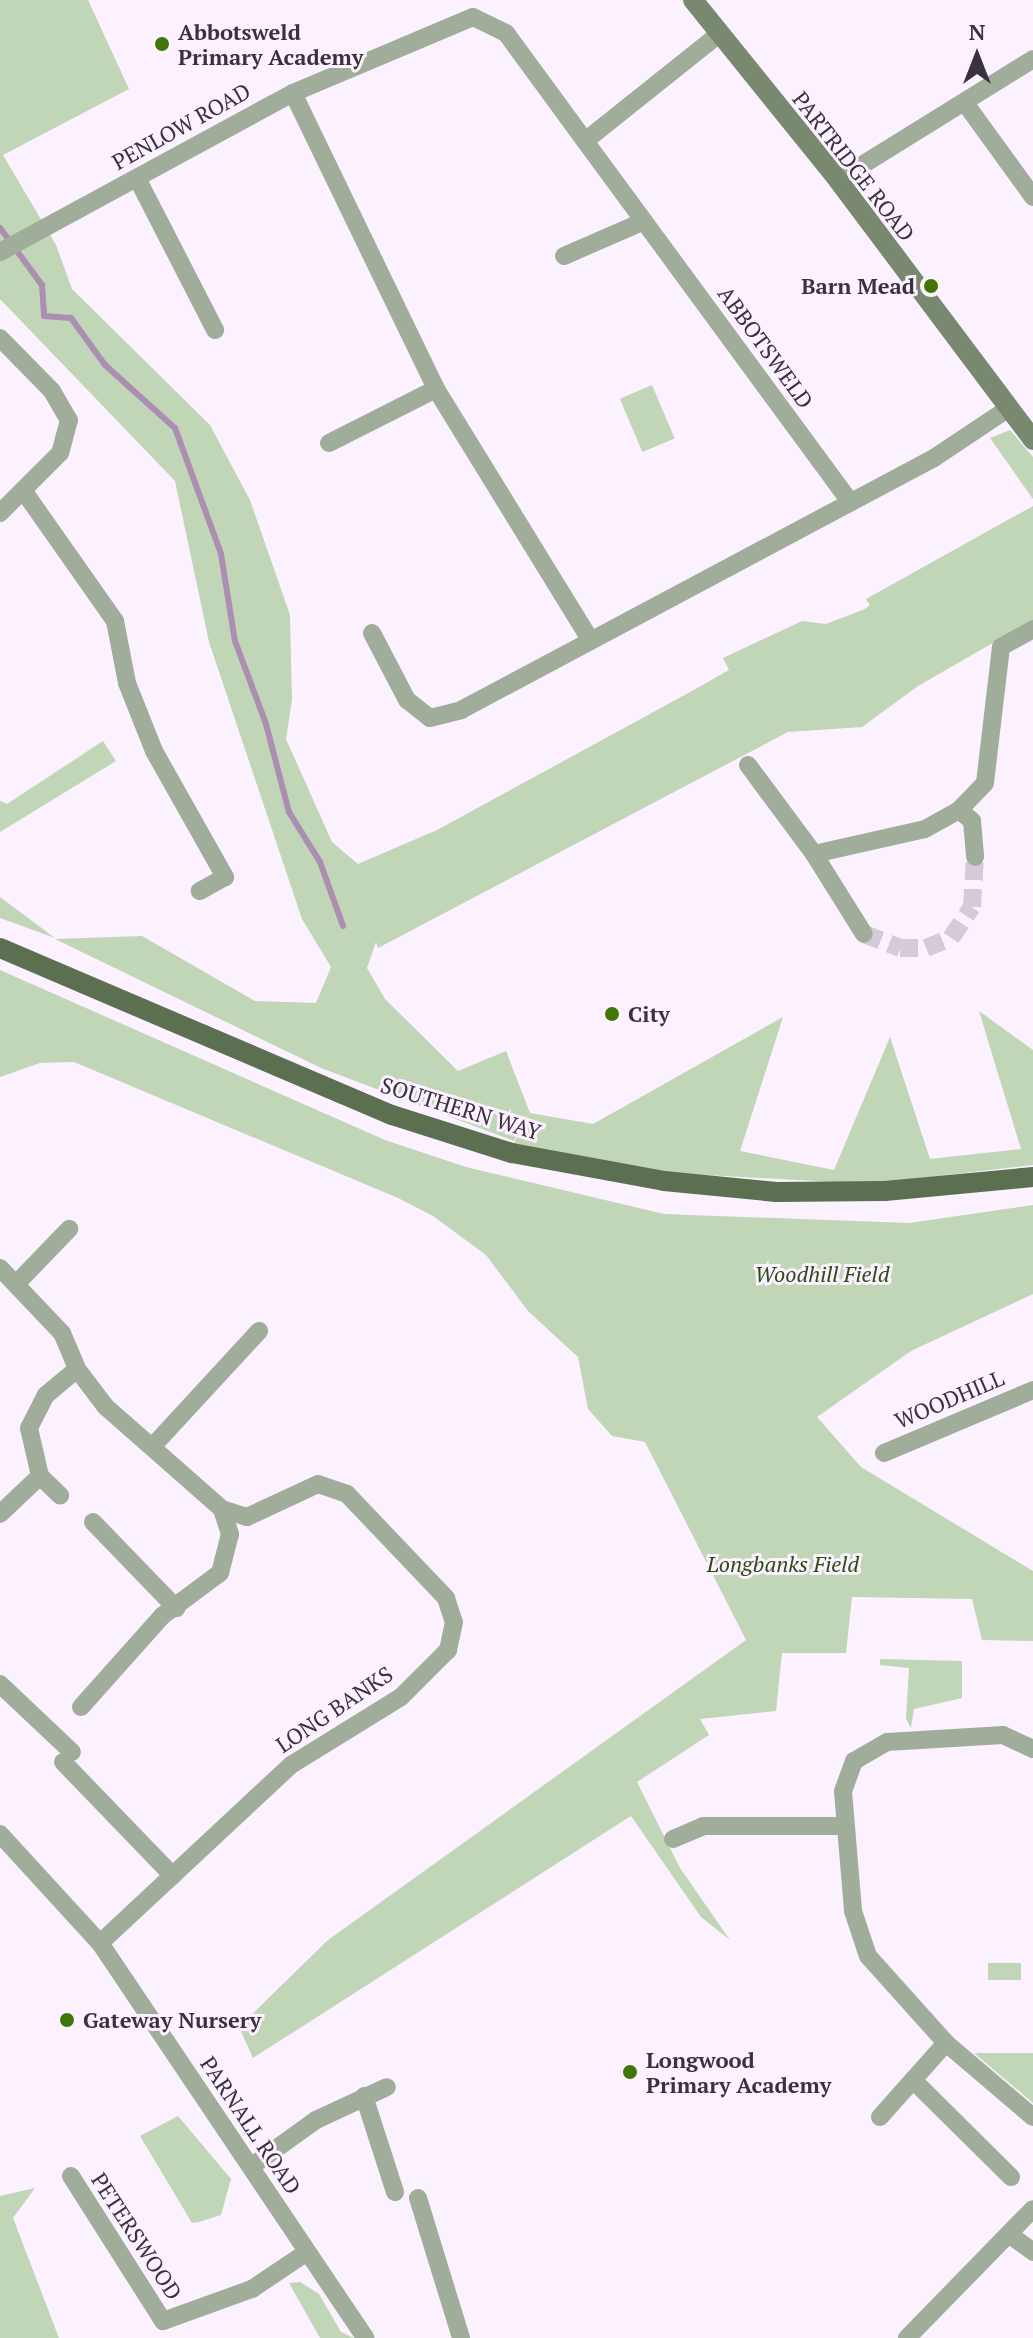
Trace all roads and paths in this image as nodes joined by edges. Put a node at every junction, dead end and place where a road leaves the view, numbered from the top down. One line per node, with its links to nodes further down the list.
1 (693, 0): 2 (street, PARTRIDGE ROAD)
2 (718, 35): 6 (street); 8 (street, PARTRIDGE ROAD)
3 (1033, 59): 5 (street)
4 (293, 93): 6 (street, PENLOW ROAD); 7 (street, PENLOW ROAD); 15 (street)
5 (965, 103): 8 (street); 9 (street)
6 (585, 141): 10 (street, ABBOTSWELD)
7 (137, 178): 11 (street, PENLOW ROAD); 13 (street)
8 (838, 180): 16 (street, PARTRIDGE ROAD)
9 (1033, 197)
10 (644, 221): 12 (street); 20 (street, ABBOTSWELD)
11 (0, 252)
12 (564, 256)
13 (215, 330)
14 (0, 338): 19 (street)
15 (436, 389): 18 (street); 24 (street)
16 (1009, 408): 17 (street, PARTRIDGE ROAD); 20 (street)
17 (1033, 440)
18 (329, 443)
19 (25, 493): 21 (street); 29 (street)
20 (849, 501): 24 (street)
21 (0, 513)
22 (1033, 629): 26 (street)
23 (372, 633): 24 (street)
24 (589, 638)
25 (748, 765): 27 (street)
26 (959, 810): 27 (street); 28 (street)
27 (814, 854): 30 (street)
28 (975, 857)
29 (200, 891)
30 (864, 934)
31 (0, 948): 32 (main road, SOUTHERN WAY)
32 (1033, 1177)
33 (69, 1229): 35 (street)
34 (0, 1268): 35 (street)
35 (18, 1282): 37 (street)
36 (259, 1331): 39 (street)
37 (77, 1369): 39 (street); 41 (street)
38 (1033, 1390): 40 (street, WOODHILL)
39 (152, 1447): 43 (street)
40 (884, 1453)
41 (40, 1476): 42 (street); 44 (street)
42 (60, 1495)
43 (222, 1509): 46 (street); 53 (street, LONG BANKS)
44 (0, 1514)
45 (93, 1522): 46 (street)
46 (176, 1608): 48 (street)
47 (0, 1684): 53 (street)
48 (81, 1707)
49 (1033, 1749): 50 (street)
50 (845, 1826): 52 (street); 55 (street)
51 (0, 1834): 54 (street, PARNALL ROAD)
52 (673, 1839)
53 (173, 1876): 54 (street, LONG BANKS)
54 (100, 1943): 61 (street, PARNALL ROAD)
55 (946, 2043): 56 (street); 60 (street)
56 (913, 2080): 59 (street); 63 (street)
57 (387, 2087): 58 (street)
58 (364, 2096): 61 (street); 64 (street)
59 (880, 2117)
60 (1033, 2117)
61 (252, 2166): 68 (street, PARNALL ROAD)
62 (71, 2176): 70 (street, PETERSWOOD)
63 (1011, 2177)
64 (395, 2192)
65 (418, 2198): 72 (street)
66 (1033, 2209): 67 (street)
67 (1010, 2235): 69 (street); 73 (street)
68 (307, 2252): 70 (street, PETERSWOOD); 71 (street, PARNALL ROAD)
69 (1033, 2252)
70 (164, 2330)
71 (365, 2338)
72 (460, 2338)
73 (907, 2338)

